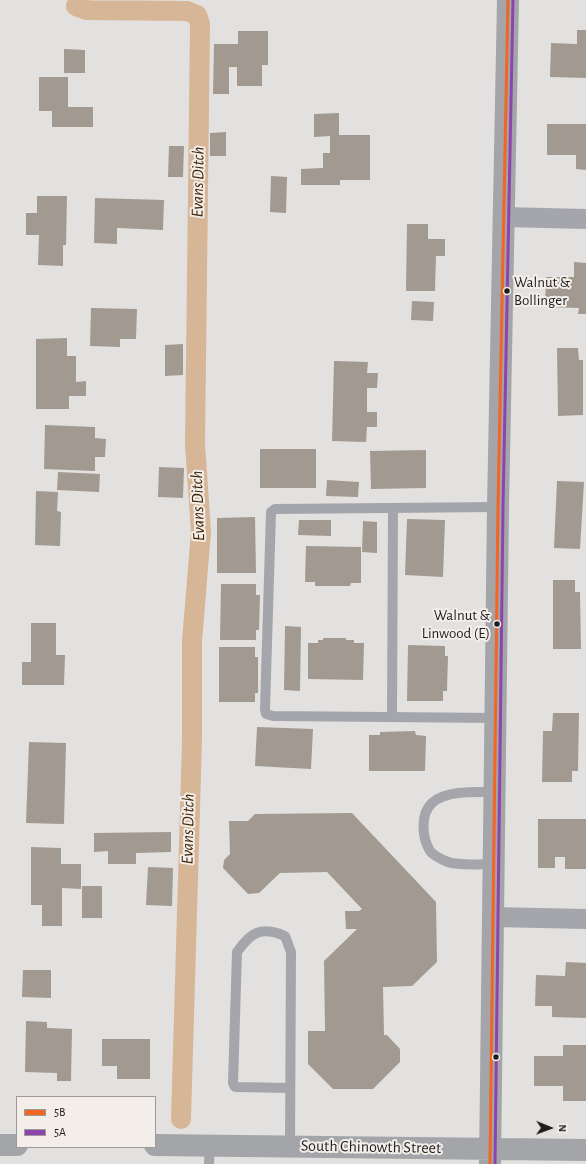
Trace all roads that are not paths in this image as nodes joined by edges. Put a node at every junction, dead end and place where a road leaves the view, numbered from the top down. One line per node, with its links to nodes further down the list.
1 (508, 0): 2 (main road)
2 (504, 217): 3 (street); 4 (main road)
3 (586, 219)
4 (498, 507): 5 (lane); 7 (main road)
5 (392, 509): 6 (lane); 6 (lane)
6 (392, 717): 7 (lane)
7 (496, 718): 8 (main road)
8 (494, 792): 9 (main road); 9 (lane)
9 (494, 864): 10 (main road)
10 (493, 917): 11 (street); 19 (main road)
11 (586, 918)
12 (290, 1088): 12 (lane); 16 (lane)
13 (0, 1145): 14 (main road)
14 (16, 1145)
15 (156, 1145): 18 (main road, South Chinowth Street)
16 (290, 1146): 18 (main road, South Chinowth Street); 19 (main road, South Chinowth Street)
17 (586, 1150): 19 (main road, South Chinowth Street)
18 (209, 1155)
19 (490, 1156)

